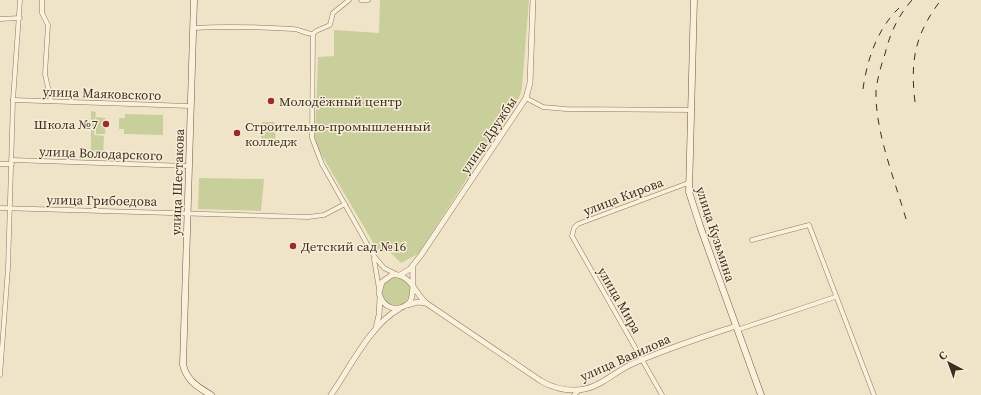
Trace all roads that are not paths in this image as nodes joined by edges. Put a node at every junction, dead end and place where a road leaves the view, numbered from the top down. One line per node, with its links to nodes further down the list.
1 (20, 0): 9 (street)
2 (42, 0): 15 (street)
3 (194, 0): 11 (main road, улица Шестакова)
4 (349, 0): 12 (street)
5 (360, 0): 6 (street)
6 (368, 0)
7 (533, 0): 13 (street, улица Дружбы)
8 (694, 0): 17 (main road, улица Кузьмина)
9 (20, 18): 10 (street); 14 (street)
10 (0, 19)
11 (193, 28): 12 (street); 16 (main road, улица Шестакова)
12 (313, 34): 22 (street)
13 (526, 98): 17 (street); 29 (street, улица Дружбы)
14 (13, 100): 15 (street, улица Маяковского); 18 (street)
15 (51, 101): 16 (street, улица Маяковского)
16 (190, 106): 20 (main road, улица Шестакова)
17 (691, 110): 21 (main road, улица Кузьмина)
18 (12, 162): 19 (street, улица Володарского); 20 (street, улица Володарского); 24 (street)
19 (0, 164)
20 (188, 166): 25 (main road, улица Шестакова)
21 (688, 183): 26 (street, улица Кирова); 37 (main road, улица Кузьмина)
22 (345, 204): 25 (street, улица Грибоедова); 28 (street)
23 (0, 208): 24 (street, улица Грибоедова)
24 (10, 208): 25 (street, улица Грибоедова); 40 (street)
25 (187, 212): 42 (main road, улица Шестакова)
26 (572, 236): 39 (street, улица Мира)
27 (752, 240): 34 (street)
28 (374, 256): 30 (street); 32 (street)
29 (412, 267): 30 (street); 31 (street)
30 (398, 275): 31 (street); 32 (street)
31 (413, 287): 35 (street, улица Вавилова); 36 (street)
32 (379, 290): 33 (street)
33 (380, 297): 36 (street); 38 (street)
34 (835, 297): 37 (street, улица Вавилова); 47 (street)
35 (426, 303): 36 (street); 41 (street, улица Вавилова)
36 (404, 307): 38 (street)
37 (737, 328): 39 (street, улица Вавилова); 46 (main road, улица Кузьмина)
38 (375, 329): 43 (street)
39 (643, 360): 41 (street, улица Вавилова); 45 (street, улица Мира)
40 (0, 376)
41 (579, 390): 44 (street)
42 (211, 395)
43 (331, 395)
44 (574, 395)
45 (662, 395)
46 (761, 395)
47 (874, 395)

